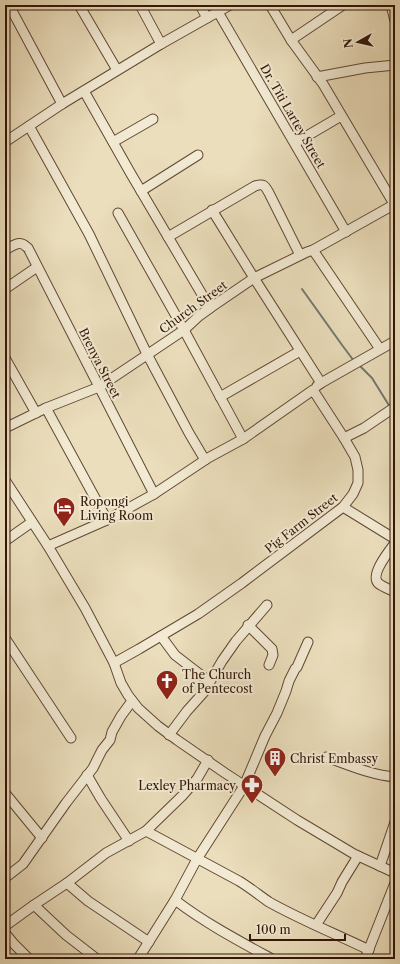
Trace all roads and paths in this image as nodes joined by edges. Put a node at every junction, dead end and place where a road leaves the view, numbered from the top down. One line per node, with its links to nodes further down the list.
1 (8, 5): 9 (street); 19 (street)
2 (79, 5): 16 (street)
3 (140, 5): 14 (street)
4 (200, 5): 11 (street)
5 (230, 5): 10 (street)
6 (270, 5): 13 (street)
7 (344, 5): 13 (street)
8 (391, 5): 12 (street)
9 (5, 7)
10 (218, 12): 11 (street); 25 (street, Dr. Titi Lartey Street)
11 (207, 18): 14 (street)
12 (395, 21)
13 (291, 40): 17 (street)
14 (161, 44): 16 (street)
15 (395, 65): 17 (street)
16 (117, 70): 18 (street)
17 (317, 77): 20 (street)
18 (84, 91): 19 (street); 24 (street)
19 (62, 104): 22 (street)
20 (341, 116): 25 (street); 28 (street)
21 (153, 119): 24 (street)
22 (29, 126): 23 (street); 44 (street)
23 (5, 142)
24 (113, 142): 27 (street)
25 (295, 143): 31 (street, Dr. Titi Lartey Street)
26 (198, 155): 27 (street)
27 (141, 191): 32 (street)
28 (394, 204): 31 (street, Church Street)
29 (212, 210): 32 (street); 35 (street); 37 (street)
30 (118, 213): 40 (street)
31 (346, 232): 34 (street, Church Street)
32 (168, 237): 39 (street)
33 (5, 250): 36 (street, Brenya Street)
34 (313, 250): 35 (street, Church Street); 42 (street)
35 (300, 255): 37 (street, Church Street)
36 (37, 266): 38 (street); 47 (street, Brenya Street)
37 (254, 278): 39 (street, Church Street); 43 (street)
38 (5, 289)
39 (210, 308): 40 (street, Church Street)
40 (184, 330): 44 (street, Church Street); 49 (street)
41 (395, 341): 42 (street)
42 (380, 349): 46 (street)
43 (300, 351): 46 (street); 49 (street)
44 (147, 354): 47 (street, Church Street); 56 (street)
45 (5, 358): 52 (street)
46 (321, 383): 48 (street)
47 (99, 387): 51 (street, Church Street); 58 (street, Brenya Street)
48 (314, 390): 54 (street, Pig Farm Street); 55 (street)
49 (220, 397): 55 (street)
50 (395, 407): 54 (street)
51 (46, 408): 52 (street, Church Street); 60 (street)
52 (36, 413): 53 (street, Church Street)
53 (5, 428)
54 (344, 438): 59 (street, Pig Farm Street)
55 (243, 439): 56 (street)
56 (205, 460): 58 (street)
57 (5, 480): 61 (street)
58 (154, 494): 60 (street)
59 (343, 507): 62 (street); 69 (street, Pig Farm Street)
60 (108, 520): 65 (street)
61 (32, 522): 63 (street); 65 (street)
62 (395, 539)
63 (5, 541)
64 (395, 543): 66 (street)
65 (48, 546): 72 (street)
66 (395, 592)
67 (267, 605): 68 (street)
68 (248, 626): 73 (street); 74 (street)
69 (161, 636): 72 (street, Pig Farm Street); 74 (street)
70 (5, 638): 77 (street)
71 (308, 642): 82 (street)
72 (114, 663): 75 (street)
73 (269, 664)
74 (210, 682): 76 (street)
75 (132, 701): 76 (street); 80 (street)
76 (169, 734): 79 (street)
77 (70, 738)
78 (326, 757): 81 (street)
79 (208, 760): 82 (street); 85 (street)
80 (88, 775): 86 (street); 87 (street)
81 (395, 777)
82 (244, 786): 88 (street); 89 (street)
83 (5, 793): 86 (street)
84 (395, 822): 90 (street)
85 (146, 831): 87 (street); 89 (street)
86 (42, 838): 92 (street)
87 (129, 841): 93 (street)
88 (358, 856): 90 (street); 97 (street)
89 (198, 859): 95 (street); 97 (street)
90 (380, 866): 91 (street)
91 (395, 873)
92 (5, 878)
93 (67, 883): 96 (street); 100 (street)
94 (395, 883): 101 (street)
95 (174, 900): 100 (street); 105 (street)
96 (34, 905): 98 (street); 103 (street)
97 (316, 925): 101 (street)
98 (5, 926)
99 (5, 933): 102 (street)
100 (149, 942): 104 (street)
101 (369, 950): 106 (street)
102 (29, 959)
103 (97, 959)
104 (138, 959)
105 (272, 959)
106 (364, 959)

